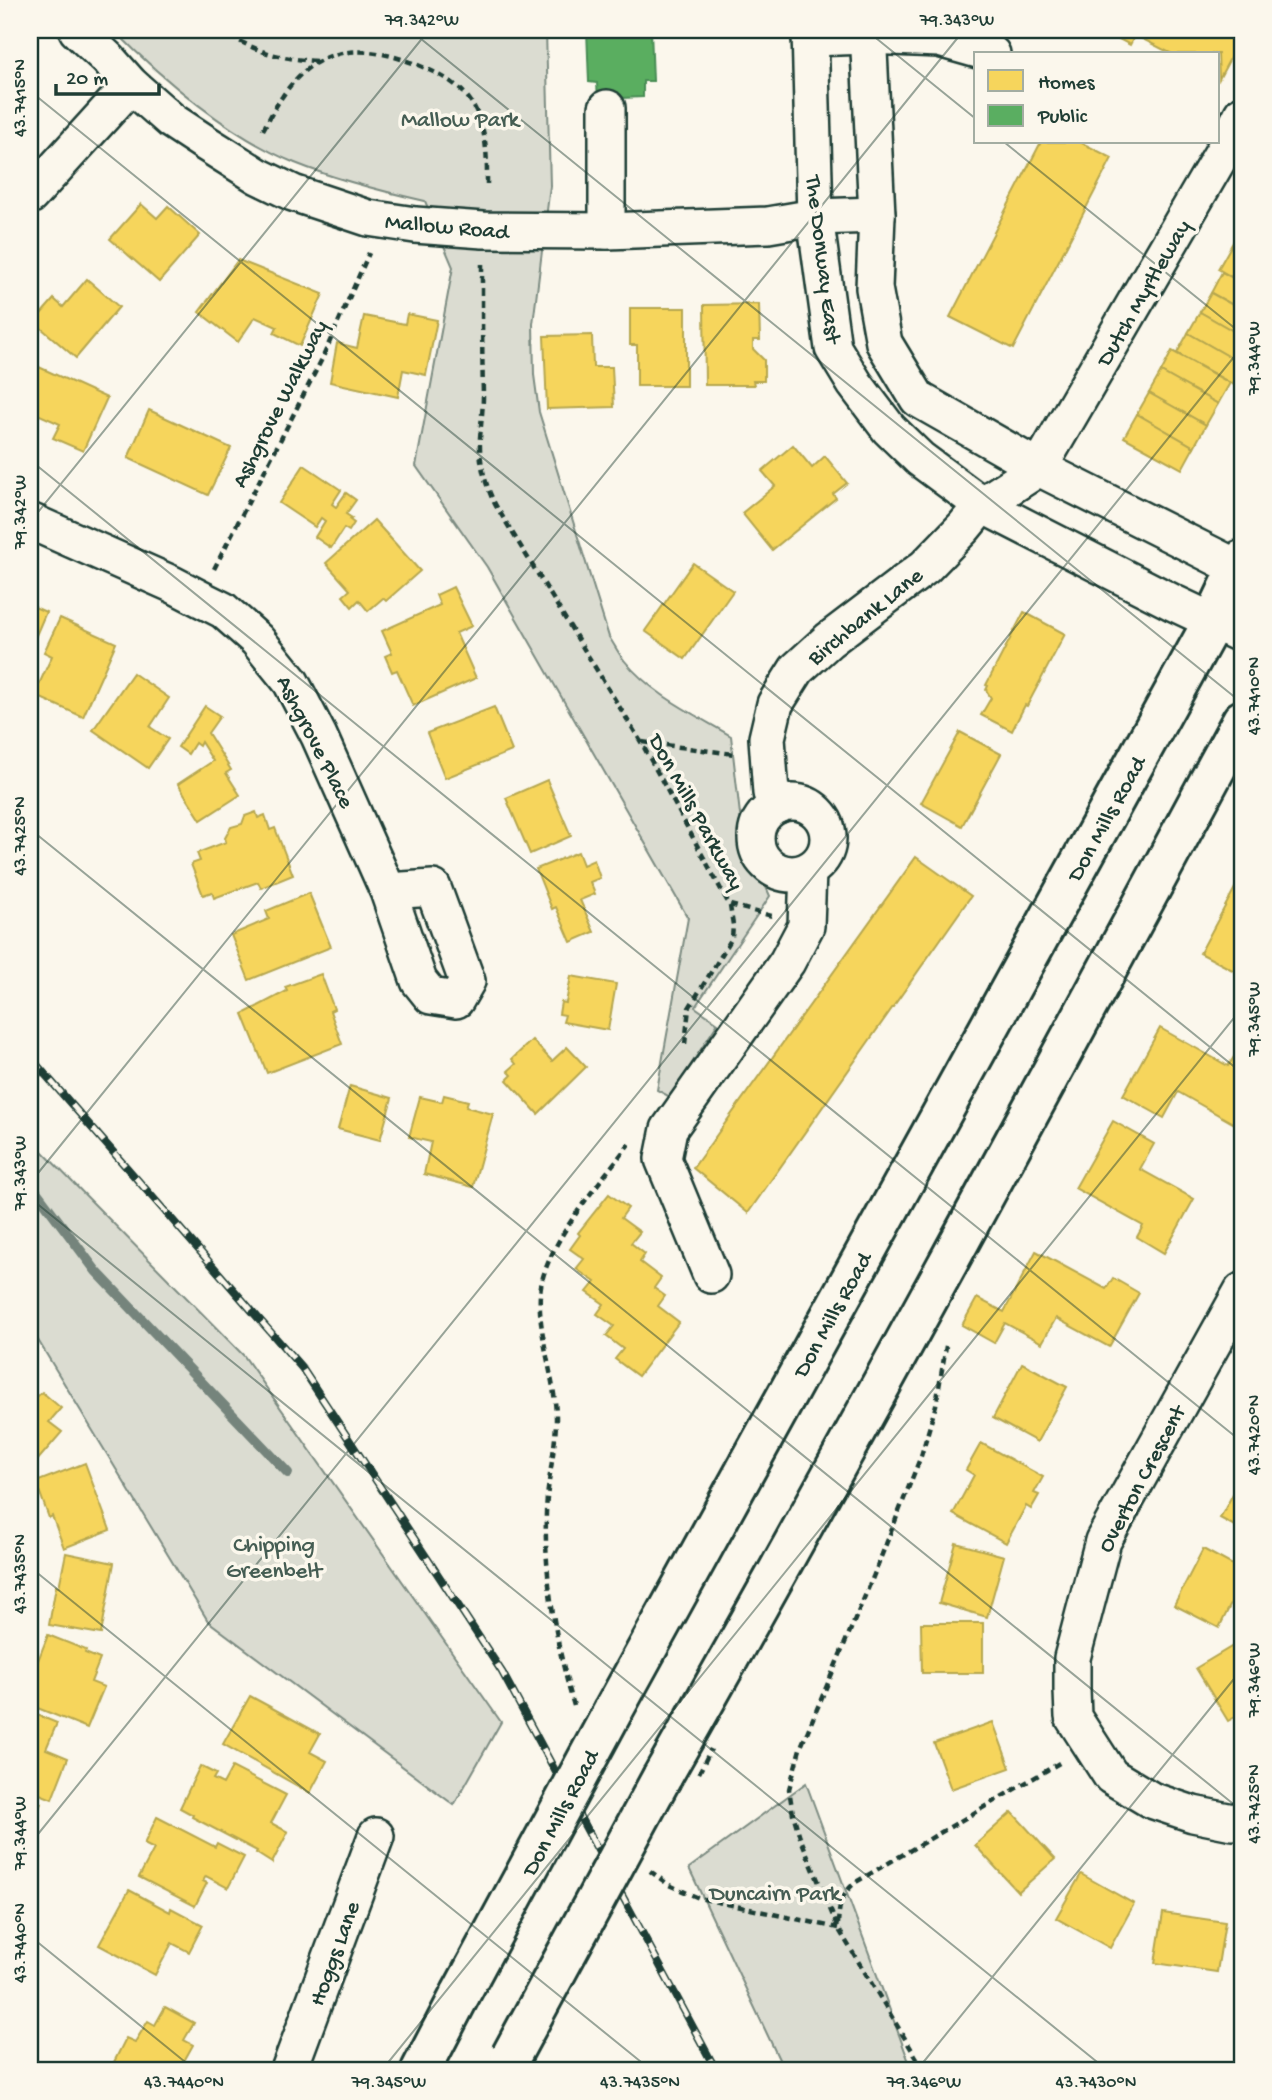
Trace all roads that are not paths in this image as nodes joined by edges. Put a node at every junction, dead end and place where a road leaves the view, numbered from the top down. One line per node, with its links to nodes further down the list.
1 (78, 30): 5 (street, Mallow Road)
2 (868, 33): 3 (street); 4 (street); 11 (street, The Donway East)
3 (810, 34): 12 (street, The Donway East)
4 (985, 52)
5 (131, 85): 10 (street); 13 (street, Mallow Road)
6 (607, 107): 13 (street)
7 (1242, 114): 8 (street, Dutch Myrtleway)
8 (1220, 144)
9 (1219, 145): 14 (street, Dutch Myrtleway)
10 (30, 196)
11 (877, 215): 12 (street, Mallow Road); 14 (street, The Donway East)
12 (814, 217): 13 (street, Mallow Road); 15 (street, The Donway East)
13 (607, 231)
14 (1039, 468): 15 (street, Birchbank Lane); 17 (street, The Donway East)
15 (982, 505): 18 (street, The Donway East); 20 (street, Birchbank Lane)
16 (30, 521): 22 (street, Ashgrove Place)
17 (1241, 566): 18 (main road, Don Mills Road)
18 (1228, 628): 29 (main road, Don Mills Road, bridge)
19 (1242, 720): 27 (main road, bridge)
20 (778, 805): 21 (street); 21 (street)
21 (808, 872): 23 (street)
22 (388, 891)
23 (711, 1275)
24 (1242, 1291): 25 (street, Overton Crescent)
25 (1242, 1819)
26 (376, 1836): 28 (street, Hoggs Lane)
27 (507, 2063)
28 (289, 2070)
29 (421, 2070)

